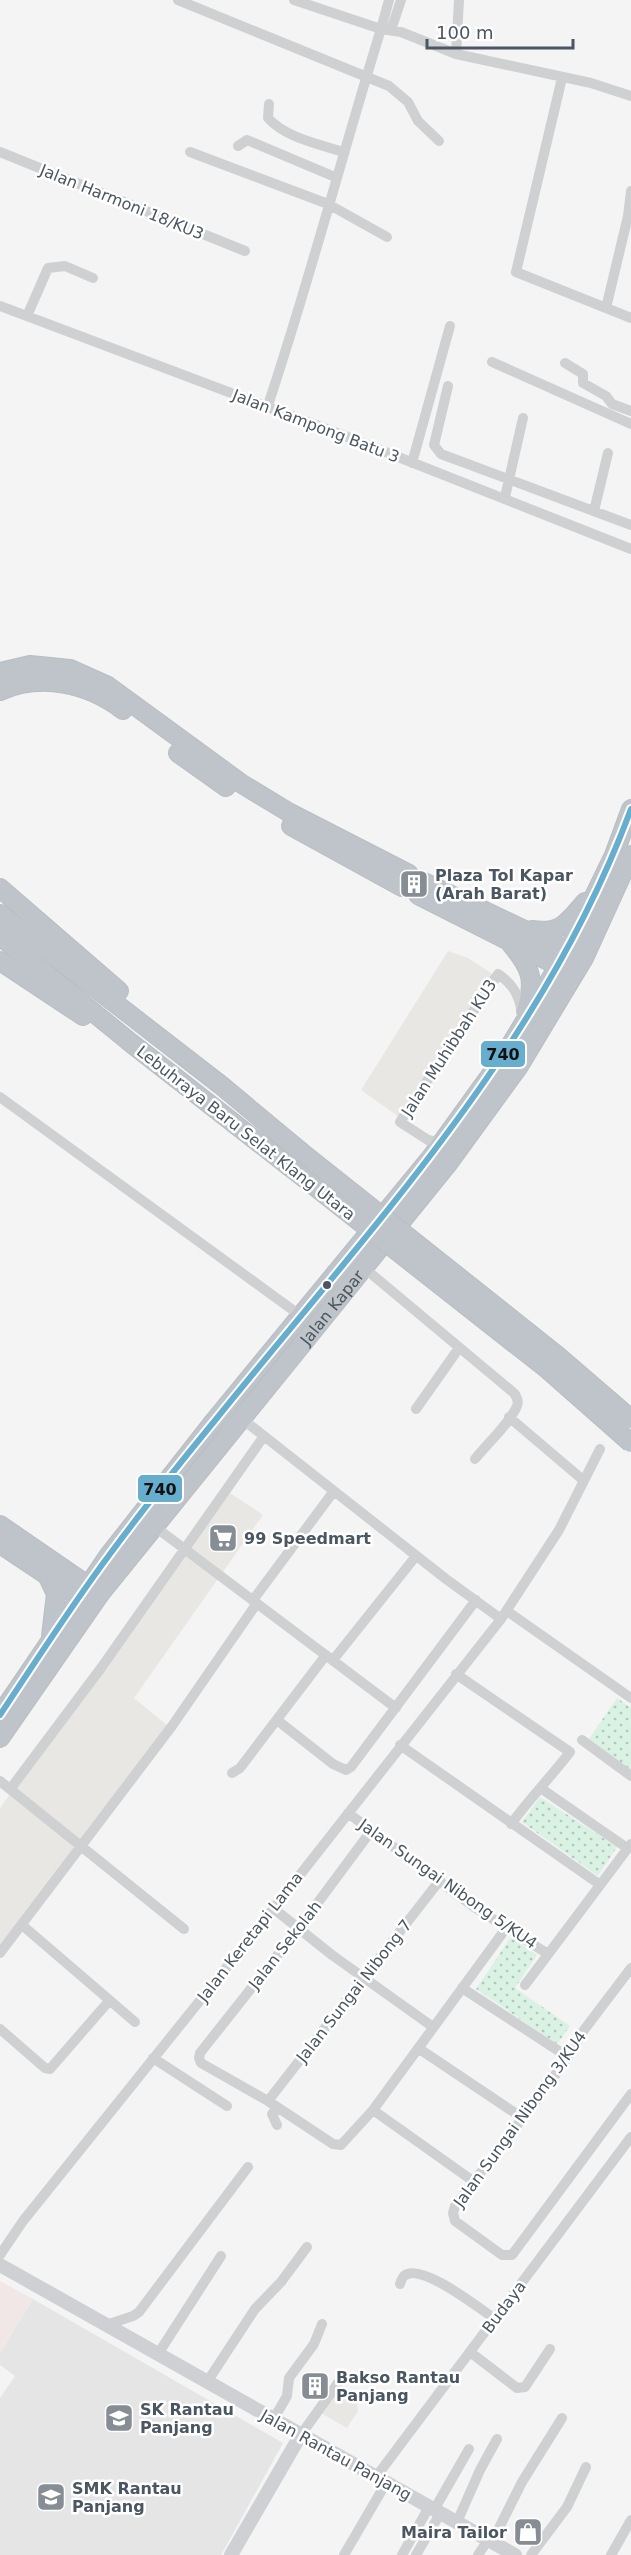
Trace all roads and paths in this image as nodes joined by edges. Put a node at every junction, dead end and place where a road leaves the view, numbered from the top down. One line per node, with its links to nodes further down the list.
1 (178, 0): 8 (street)
2 (294, 0): 6 (street)
3 (389, 0): 6 (street)
4 (401, 0): 6 (street)
5 (459, 0): 7 (street)
6 (386, 30): 7 (street); 8 (street)
7 (456, 54): 9 (street)
8 (366, 77): 12 (street); 16 (street)
9 (562, 78): 10 (street); 24 (street)
10 (631, 96)
11 (269, 104): 16 (street)
12 (440, 141)
13 (238, 146): 17 (street)
14 (0, 152): 21 (street, Jalan Harmoni 18/KU3)
15 (190, 152): 19 (street)
16 (344, 152): 17 (street)
17 (335, 177): 19 (street)
18 (631, 191): 24 (street)
19 (328, 204): 20 (street); 31 (street)
20 (387, 237)
21 (244, 251)
22 (93, 278): 25 (street)
23 (0, 306): 25 (street, Jalan Kampong Batu 3)
24 (606, 308): 26 (street)
25 (27, 316): 31 (street, Jalan Kampong Batu 3)
26 (631, 318)
27 (450, 326): 36 (street)
28 (492, 362): 34 (street)
29 (565, 363): 32 (street)
30 (448, 386): 37 (street)
31 (267, 408): 36 (street, Jalan Kampong Batu 3)
32 (631, 411)
33 (523, 418): 37 (street)
34 (631, 424)
35 (608, 453): 39 (street)
36 (412, 463): 38 (street, Jalan Kampong Batu 3)
37 (510, 478): 38 (street); 39 (street)
38 (505, 497): 41 (street, Jalan Kampong Batu 3)
39 (594, 511): 40 (street)
40 (631, 525)
41 (631, 549)
42 (0, 672): 47 (highway)
43 (0, 691): 47 (highway)
44 (631, 809): 46 (highway, Jalan Kapar)
45 (631, 855): 53 (highway, Jalan Kapar)
46 (601, 884): 50 (highway); 53 (highway, Jalan Kapar)
47 (413, 885): 50 (highway)
48 (0, 888): 56 (highway)
49 (0, 914): 56 (highway, Lebuhraya Baru Selat Klang Utara)
50 (513, 934): 53 (highway); 54 (highway)
51 (0, 936): 55 (highway, Lebuhraya Baru Selat Klang Utara)
52 (0, 961): 55 (highway)
53 (572, 962): 54 (highway, Jalan Kapar); 60 (highway, Jalan Kapar)
54 (520, 1027): 58 (highway, Jalan Kapar); 58 (street, Jalan Muhibbah KU3)
55 (132, 1043): 59 (highway, Lebuhraya Baru Selat Klang Utara)
56 (222, 1086): 59 (highway, Lebuhraya Baru Selat Klang Utara)
57 (0, 1097): 61 (street)
58 (442, 1143): 61 (highway, Jalan Kapar)
59 (295, 1159): 66 (highway, Lebuhraya Baru Selat Klang Utara, bridge); 68 (highway, Lebuhraya Baru Selat Klang Utara, bridge)
60 (363, 1268): 62 (street); 64 (highway, Jalan Kapar)
61 (301, 1316): 77 (highway, Jalan Kapar)
62 (459, 1348): 63 (street); 65 (street)
63 (416, 1408)
64 (241, 1418): 67 (street); 74 (highway, Jalan Kapar)
65 (509, 1418): 70 (street); 71 (street)
66 (631, 1419)
67 (264, 1436): 72 (street); 76 (street)
68 (631, 1443)
69 (600, 1449): 71 (street, Jalan Keretapi Lama)
70 (475, 1459)
71 (583, 1480): 83 (street, Jalan Keretapi Lama)
72 (334, 1491): 78 (street); 82 (street)
73 (0, 1525): 79 (highway)
74 (154, 1526): 76 (street); 80 (highway, Jalan Kapar)
75 (0, 1544): 79 (highway)
76 (186, 1550): 82 (street); 97 (street)
77 (109, 1556): 79 (highway); 80 (highway, Jalan Kapar)
78 (416, 1556): 81 (street); 85 (street)
79 (53, 1571): 80 (highway); 84 (highway)
80 (90, 1596): 84 (highway, Jalan Kapar); 91 (highway, Jalan Kapar)
81 (476, 1600): 83 (street); 88 (street)
82 (255, 1601): 85 (street); 102 (street)
83 (504, 1615): 86 (street, Jalan Keretapi Lama); 87 (street)
84 (49, 1643): 89 (highway, Jalan Kapar)
85 (329, 1658): 88 (street); 90 (street)
86 (456, 1674): 93 (street, Jalan Keretapi Lama); 98 (street)
87 (631, 1698)
88 (396, 1708): 90 (street)
89 (0, 1715)
90 (277, 1720): 94 (street)
91 (0, 1738)
92 (582, 1740): 95 (street)
93 (400, 1745): 99 (street, Jalan Keretapi Lama); 100 (street)
94 (232, 1773)
95 (631, 1776)
96 (0, 1781): 97 (street)
97 (11, 1788): 102 (street)
98 (542, 1789): 100 (street); 103 (street)
99 (348, 1813): 101 (street, Jalan Sungai Nibong 5/KU4); 106 (street, Jalan Keretapi Lama)
100 (511, 1824): 105 (street)
101 (371, 1831): 104 (street, Jalan Sungai Nibong 5/KU4); 109 (street, Jalan Sekolah)
102 (81, 1845): 107 (street); 110 (street)
103 (629, 1846): 105 (street)
104 (440, 1880): 108 (street, Jalan Sungai Nibong 5/KU4); 114 (street, Jalan Sungai Nibong 7)
105 (599, 1884): 112 (street)
106 (273, 1908): 109 (street); 123 (street, Jalan Keretapi Lama)
107 (22, 1925): 111 (street); 117 (street)
108 (507, 1927): 112 (street, Jalan Sungai Nibong 5/KU4); 116 (street)
109 (299, 1928): 114 (street); 125 (street, Jalan Sekolah)
110 (184, 1929)
111 (0, 1953)
112 (548, 1954): 115 (street)
113 (631, 1968): 122 (street, Jalan Sungai Nibong 3/KU4)
114 (364, 1978): 119 (street); 125 (street, Jalan Sungai Nibong 7)
115 (525, 1985)
116 (462, 1989): 119 (street); 122 (street)
117 (108, 2001): 118 (street); 120 (street)
118 (135, 2022)
119 (434, 2027): 121 (street)
120 (0, 2029)
121 (418, 2048): 127 (street); 128 (street)
122 (568, 2057): 128 (street, Jalan Sungai Nibong 3/KU4)
123 (153, 2058): 126 (street); 134 (street, Jalan Keretapi Lama)
124 (631, 2094): 132 (street, Jalan Sungai Nibong 3/KU4)
125 (272, 2104): 127 (street); 129 (street)
126 (227, 2106)
127 (373, 2110): 132 (street)
128 (521, 2117): 132 (street, Jalan Sungai Nibong 3/KU4)
129 (278, 2125)
130 (631, 2137): 138 (street, Budaya)
131 (248, 2167): 140 (street)
132 (473, 2181)
133 (307, 2247): 144 (street)
134 (0, 2255)
135 (221, 2256): 143 (street)
136 (0, 2265): 140 (street, Jalan Rantau Panjang)
137 (400, 2284): 138 (street)
138 (495, 2319): 142 (street, Budaya)
139 (322, 2324): 147 (street)
140 (106, 2325): 143 (street, Jalan Rantau Panjang)
141 (550, 2349): 142 (street)
142 (470, 2352): 152 (street, Budaya)
143 (158, 2354): 144 (street, Jalan Rantau Panjang)
144 (207, 2382): 147 (street, Jalan Rantau Panjang)
145 (338, 2383): 148 (street)
146 (562, 2418): 156 (street)
147 (273, 2420): 148 (street, Jalan Rantau Panjang)
148 (300, 2436): 152 (street, Jalan Rantau Panjang); 157 (street)
149 (497, 2439): 155 (street)
150 (469, 2449): 153 (street)
151 (586, 2468): 163 (street)
152 (381, 2480): 153 (street, Jalan Rantau Panjang); 158 (street, Budaya)
153 (434, 2510): 155 (street, Jalan Rantau Panjang); 159 (street); 160 (street)
154 (631, 2520): 164 (street)
155 (457, 2522): 156 (street, Jalan Rantau Panjang)
156 (490, 2541): 161 (street); 162 (street, Jalan Rantau Panjang)
157 (231, 2555)
158 (344, 2555)
159 (402, 2555)
160 (416, 2555)
161 (478, 2555)
162 (515, 2555)
163 (531, 2555)
164 (611, 2555)

